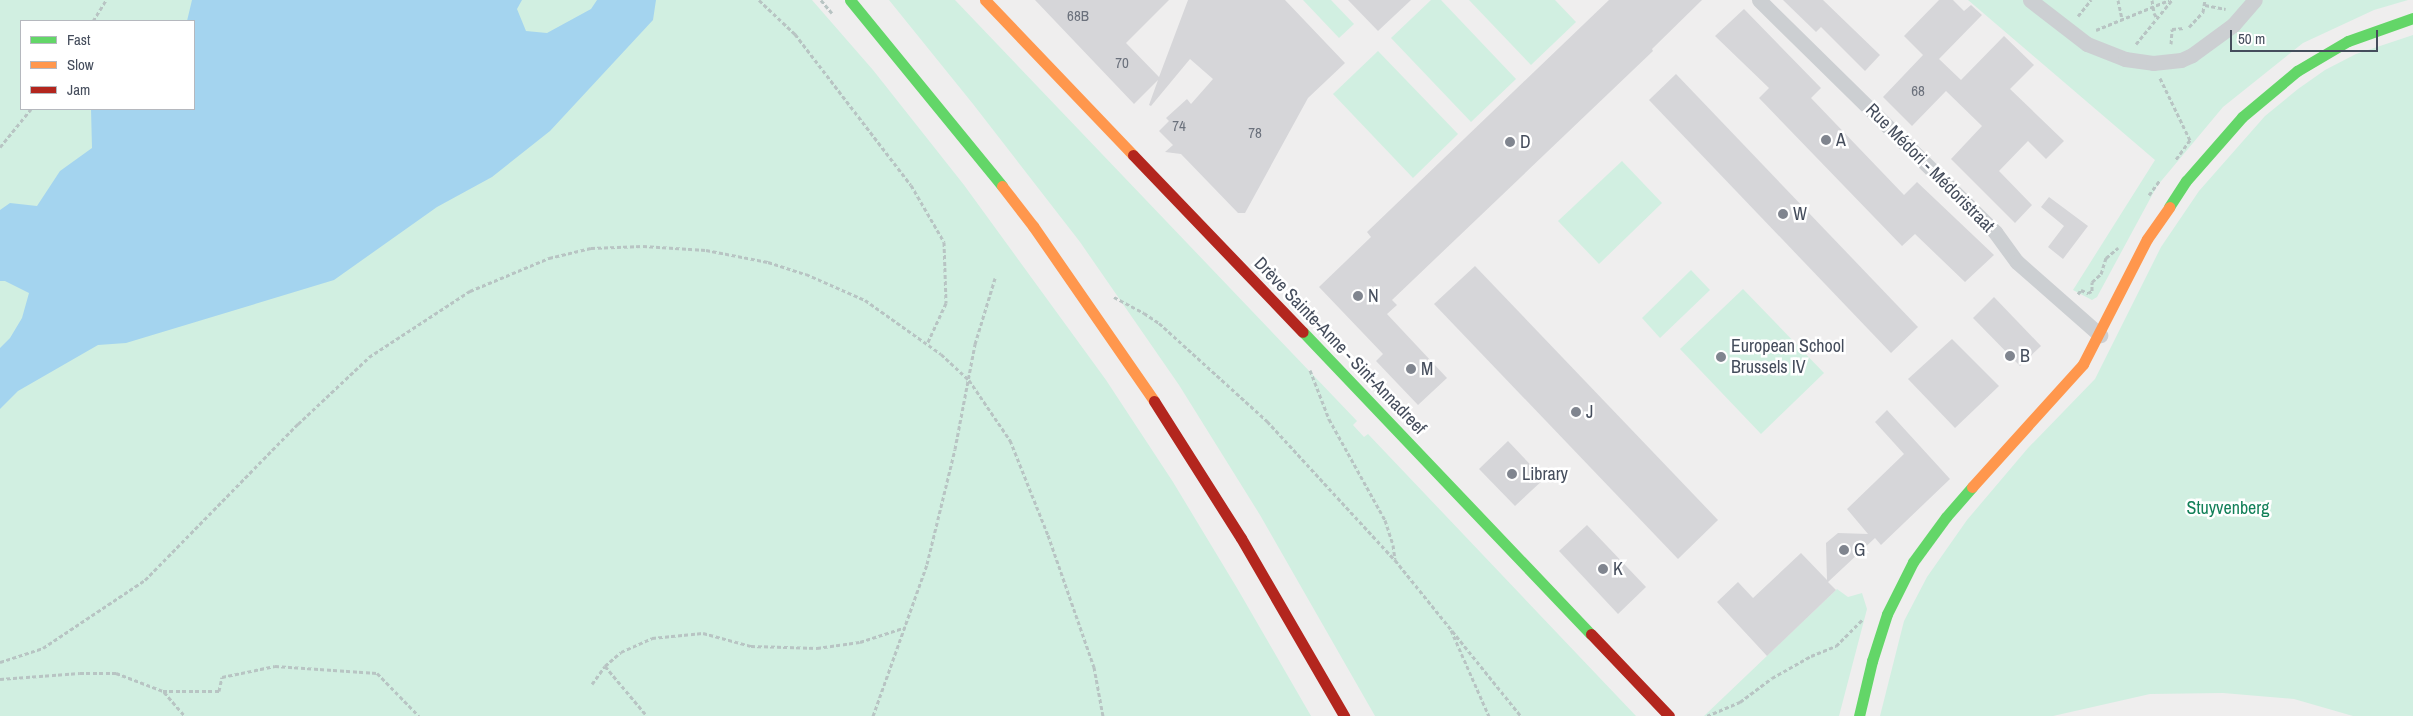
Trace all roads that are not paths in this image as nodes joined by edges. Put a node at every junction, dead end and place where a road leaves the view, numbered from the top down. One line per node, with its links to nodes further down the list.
1 (850, 0): 8 (street)
2 (985, 0): 9 (street, Drève Sainte-Anne - Sint-Annadreef)
3 (1759, 0): 7 (street, Rue Médori - Médoristraat)
4 (2030, 0): 5 (street)
5 (2255, 0)
6 (2413, 18): 7 (street)
7 (2100, 335): 10 (street)
8 (1344, 716)
9 (1669, 716)
10 (1859, 716)

